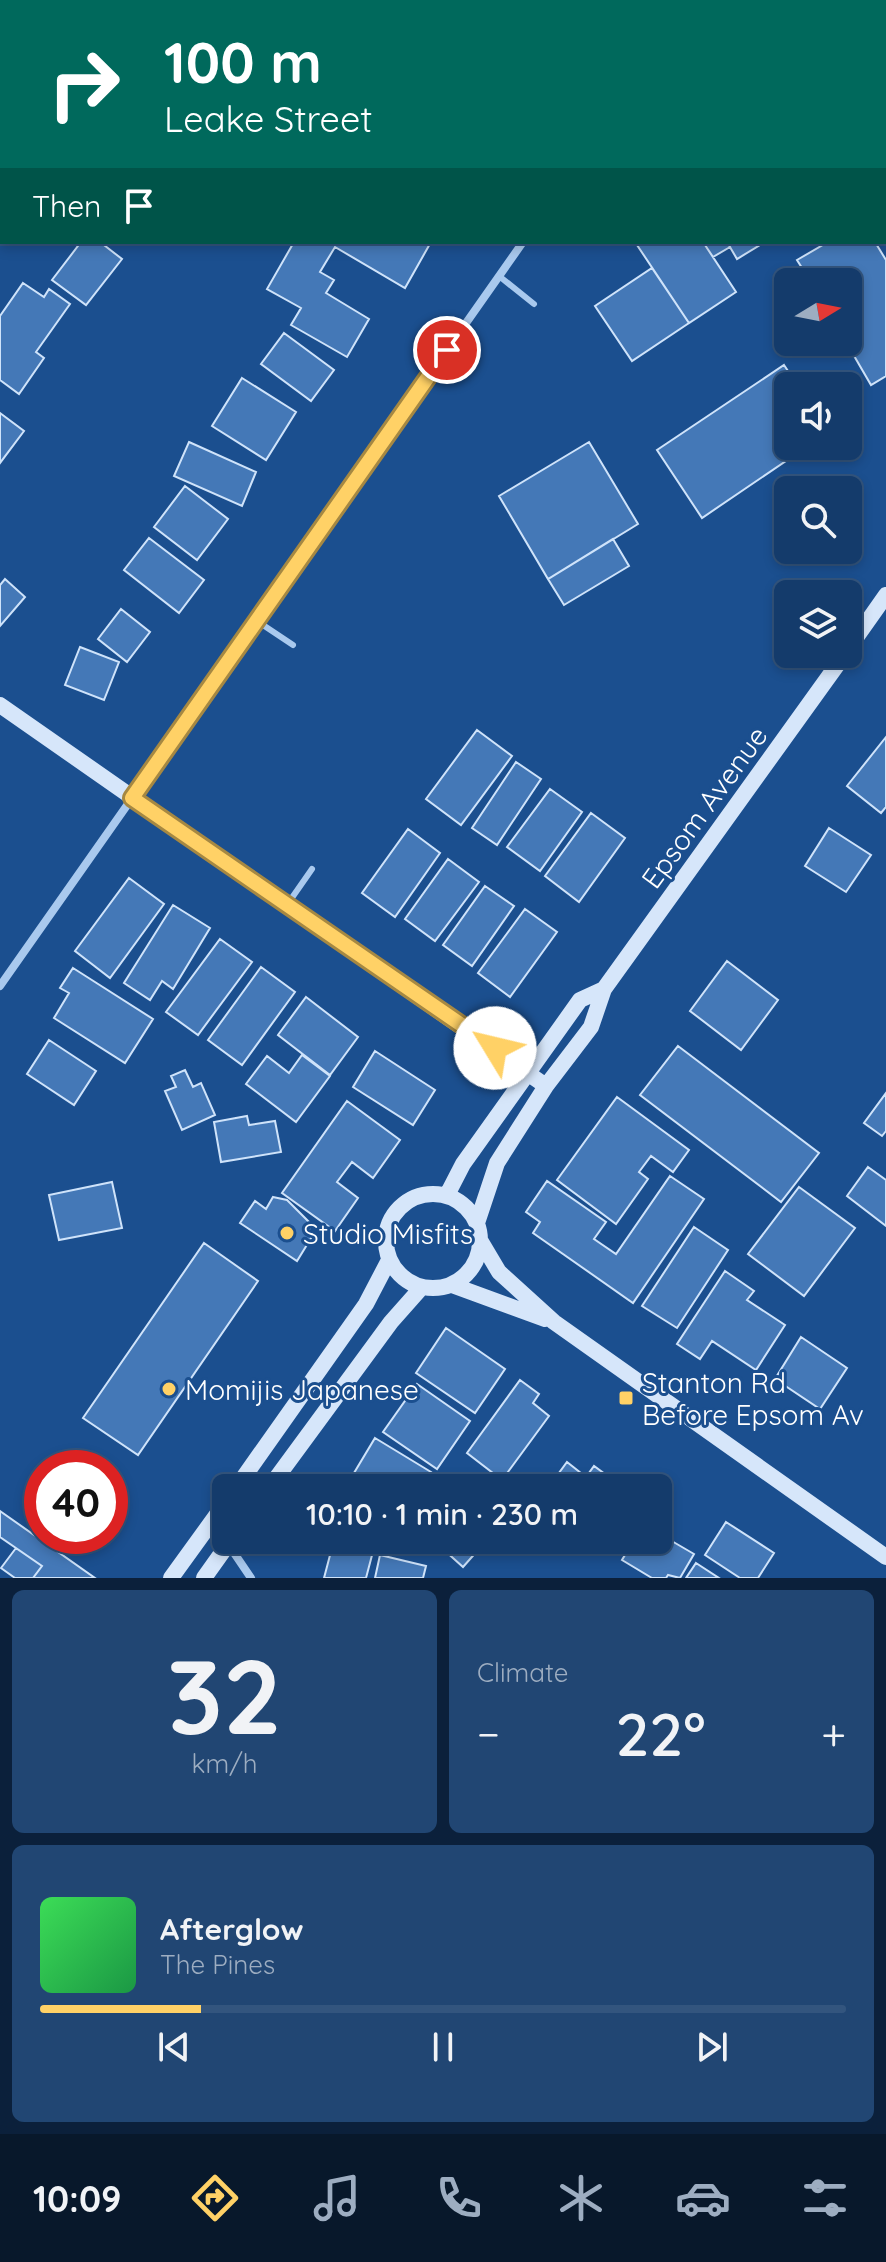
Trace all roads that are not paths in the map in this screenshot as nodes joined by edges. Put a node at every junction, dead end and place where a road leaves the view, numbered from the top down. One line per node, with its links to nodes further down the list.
1 (522, 244): 2 (street)
2 (499, 276): 3 (lane); 5 (street)
3 (534, 304)
4 (886, 595): 6 (street, Epsom Avenue)
5 (257, 621): 7 (lane); 10 (street)
6 (862, 629)
7 (293, 645)
8 (835, 668): 14 (street, Epsom Avenue)
9 (0, 705): 10 (street)
10 (132, 798): 12 (street); 13 (street)
11 (312, 869): 12 (lane)
12 (287, 905): 15 (street)
13 (0, 986)
14 (604, 989): 15 (street, Epsom Avenue); 16 (street, Epsom Avenue)
15 (529, 1073): 16 (street); 17 (street, Epsom Avenue)
16 (546, 1086): 18 (street, Epsom Avenue)
17 (447, 1195): 18 (street); 19 (street)
18 (479, 1232): 20 (street); 22 (street)
19 (389, 1260): 21 (street); 23 (street)
20 (452, 1285): 21 (street); 22 (street)
21 (422, 1287): 24 (street)
22 (554, 1322): 30 (street)
23 (246, 1474)
24 (279, 1474)
25 (212, 1522): 26 (street)
26 (208, 1528): 27 (street); 31 (street)
27 (212, 1531)
28 (221, 1554): 32 (street)
29 (236, 1554): 33 (street)
30 (886, 1557)
31 (171, 1578)
32 (204, 1578)
33 (251, 1578)

